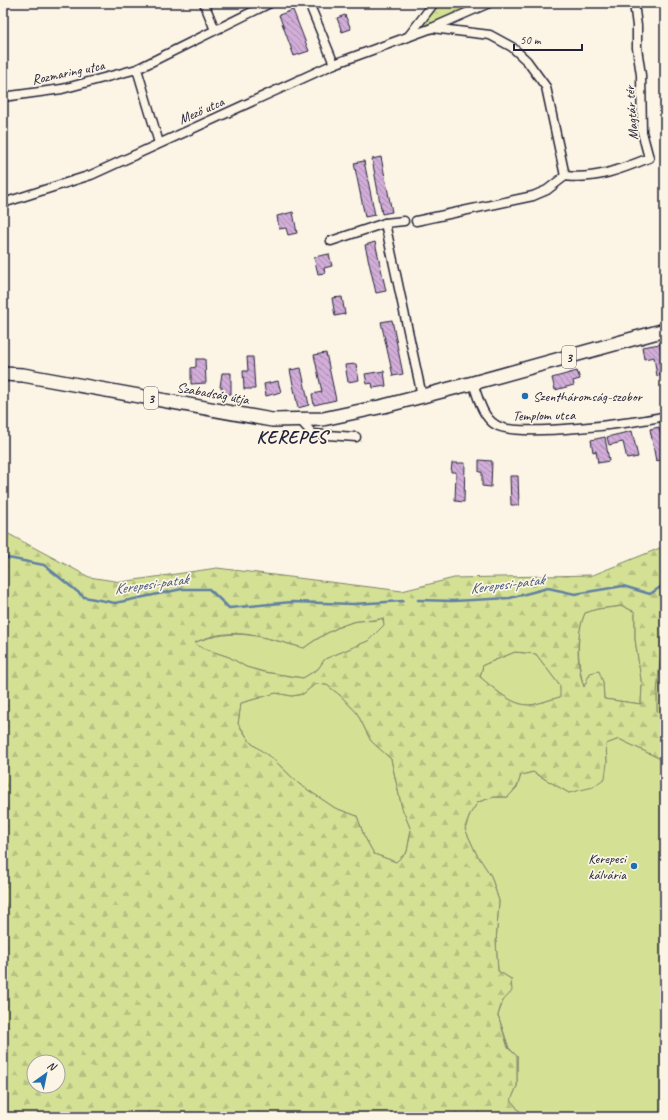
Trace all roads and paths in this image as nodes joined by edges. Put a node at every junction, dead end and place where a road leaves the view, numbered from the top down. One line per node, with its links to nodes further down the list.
1 (204, 3): 8 (street)
2 (270, 3): 8 (street, Rozmaring utca)
3 (309, 3): 10 (street)
4 (434, 3): 9 (street)
5 (634, 3): 14 (street, Magtár tér)
6 (486, 4): 7 (street, Mező utca)
7 (432, 28): 9 (street, Mező utca); 14 (street)
8 (215, 30): 11 (street, Rozmaring utca)
9 (408, 37): 10 (street, Mező utca)
10 (334, 64): 13 (street, Mező utca)
11 (137, 69): 12 (street, Rozmaring utca); 13 (street)
12 (3, 97)
13 (159, 143): 15 (street, Mező utca)
14 (565, 176): 17 (street)
15 (3, 203)
16 (404, 221): 18 (street)
17 (416, 222)
18 (385, 223): 19 (street); 23 (street)
19 (331, 241)
20 (665, 330): 22 (main road, Szabadság útja / 3)
21 (3, 374): 25 (main road, Szabadság útja / 3)
22 (473, 383): 23 (main road, Szabadság útja / 3); 24 (street, Templom utca)
23 (422, 396): 25 (main road, Szabadság útja / 3)
24 (665, 416)
25 (300, 420): 26 (street)
26 (356, 437)

